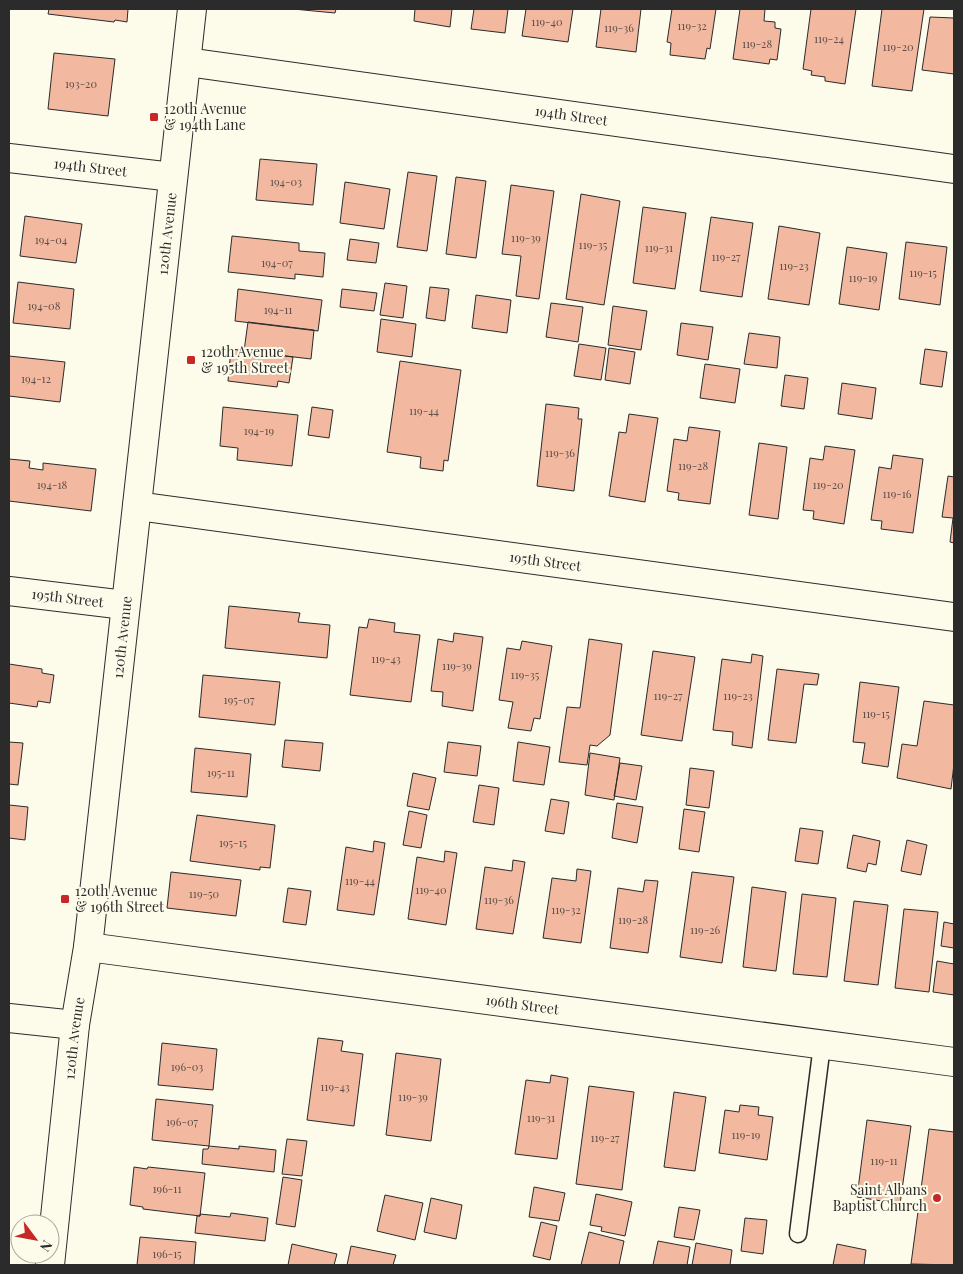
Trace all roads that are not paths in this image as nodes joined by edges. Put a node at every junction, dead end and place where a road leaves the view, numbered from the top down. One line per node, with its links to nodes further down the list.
1 (192, 9): 2 (street, 120th Avenue)
2 (187, 62): 4 (street, 194th Street); 5 (street, 120th Avenue)
3 (9, 158): 5 (street, 194th Street)
4 (954, 169)
5 (173, 177): 6 (street, 120th Avenue)
6 (137, 506): 8 (street, 120th Avenue); 9 (street, 195th Street)
7 (9, 591): 8 (street, 195th Street)
8 (126, 605): 10 (street, 120th Avenue)
9 (954, 616)
10 (88, 947): 12 (street, 120th Avenue); 13 (street, 196th Street)
11 (9, 1018): 12 (street)
12 (75, 1025): 16 (street, 120th Avenue)
13 (822, 1045): 14 (street, 196th Street); 15 (lane)
14 (954, 1062)
15 (798, 1234)
16 (50, 1265)

